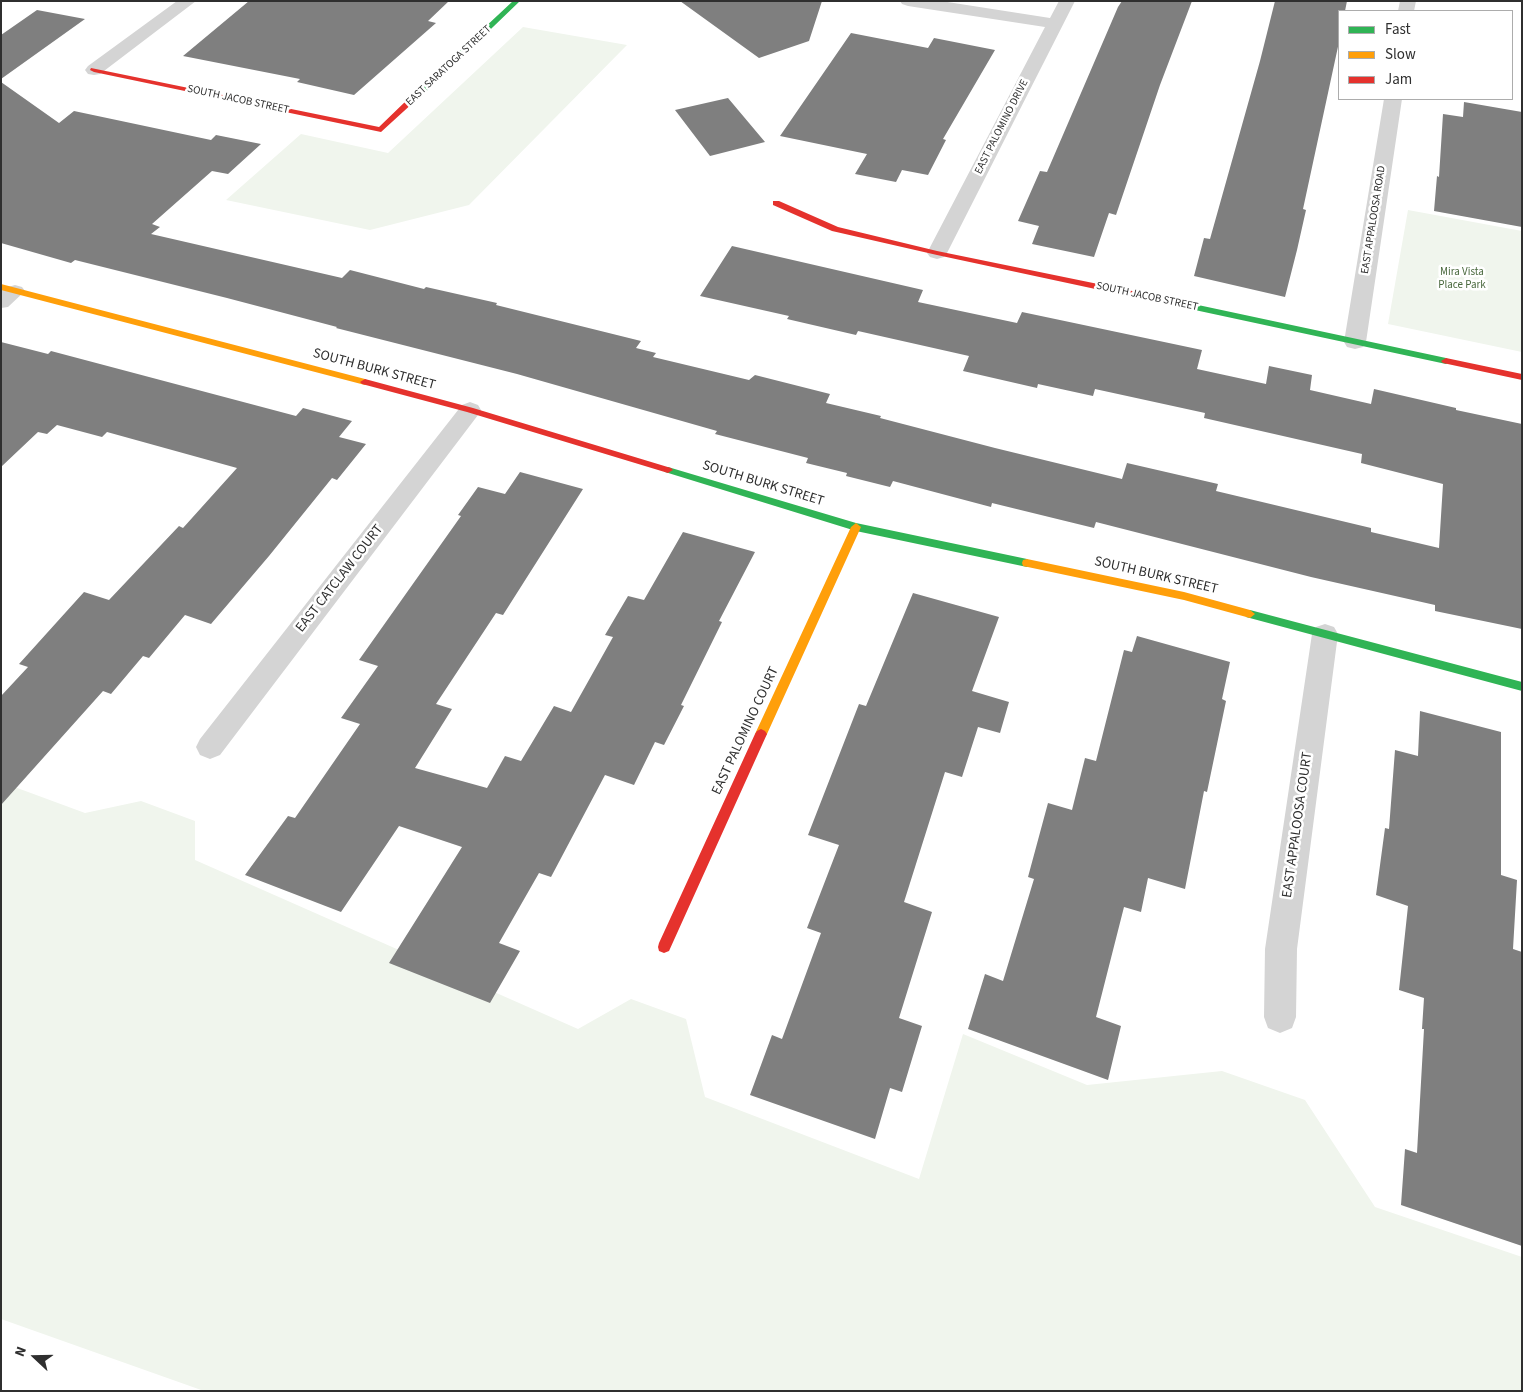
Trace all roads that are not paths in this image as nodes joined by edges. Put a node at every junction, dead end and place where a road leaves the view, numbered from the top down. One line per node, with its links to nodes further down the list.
1 (188, 1): 6 (street)
2 (518, 1): 8 (street, EAST SARATOGA STREET)
3 (908, 1): 5 (street)
4 (1067, 1): 5 (street, EAST PALOMINO DRIVE)
5 (1055, 24): 10 (street, EAST PALOMINO DRIVE)
6 (94, 70): 8 (street, SOUTH JACOB STREET)
7 (1393, 100): 12 (street, EAST APPALOOSA ROAD)
8 (381, 130)
9 (776, 203): 10 (street, SOUTH JACOB STREET)
10 (937, 253): 12 (street, SOUTH JACOB STREET)
11 (6, 293): 14 (street, SOUTH BURK STREET)
12 (1355, 342): 13 (street, SOUTH JACOB STREET)
13 (1522, 376)
14 (470, 410): 15 (street, SOUTH BURK STREET); 18 (street, EAST CATCLAW COURT)
15 (856, 527): 16 (street, SOUTH BURK STREET); 19 (street, EAST PALOMINO COURT)
16 (1325, 634): 17 (street, SOUTH BURK STREET); 20 (street, EAST APPALOOSA COURT)
17 (1522, 687)
18 (210, 747)
19 (664, 947)
20 (1280, 1017)

